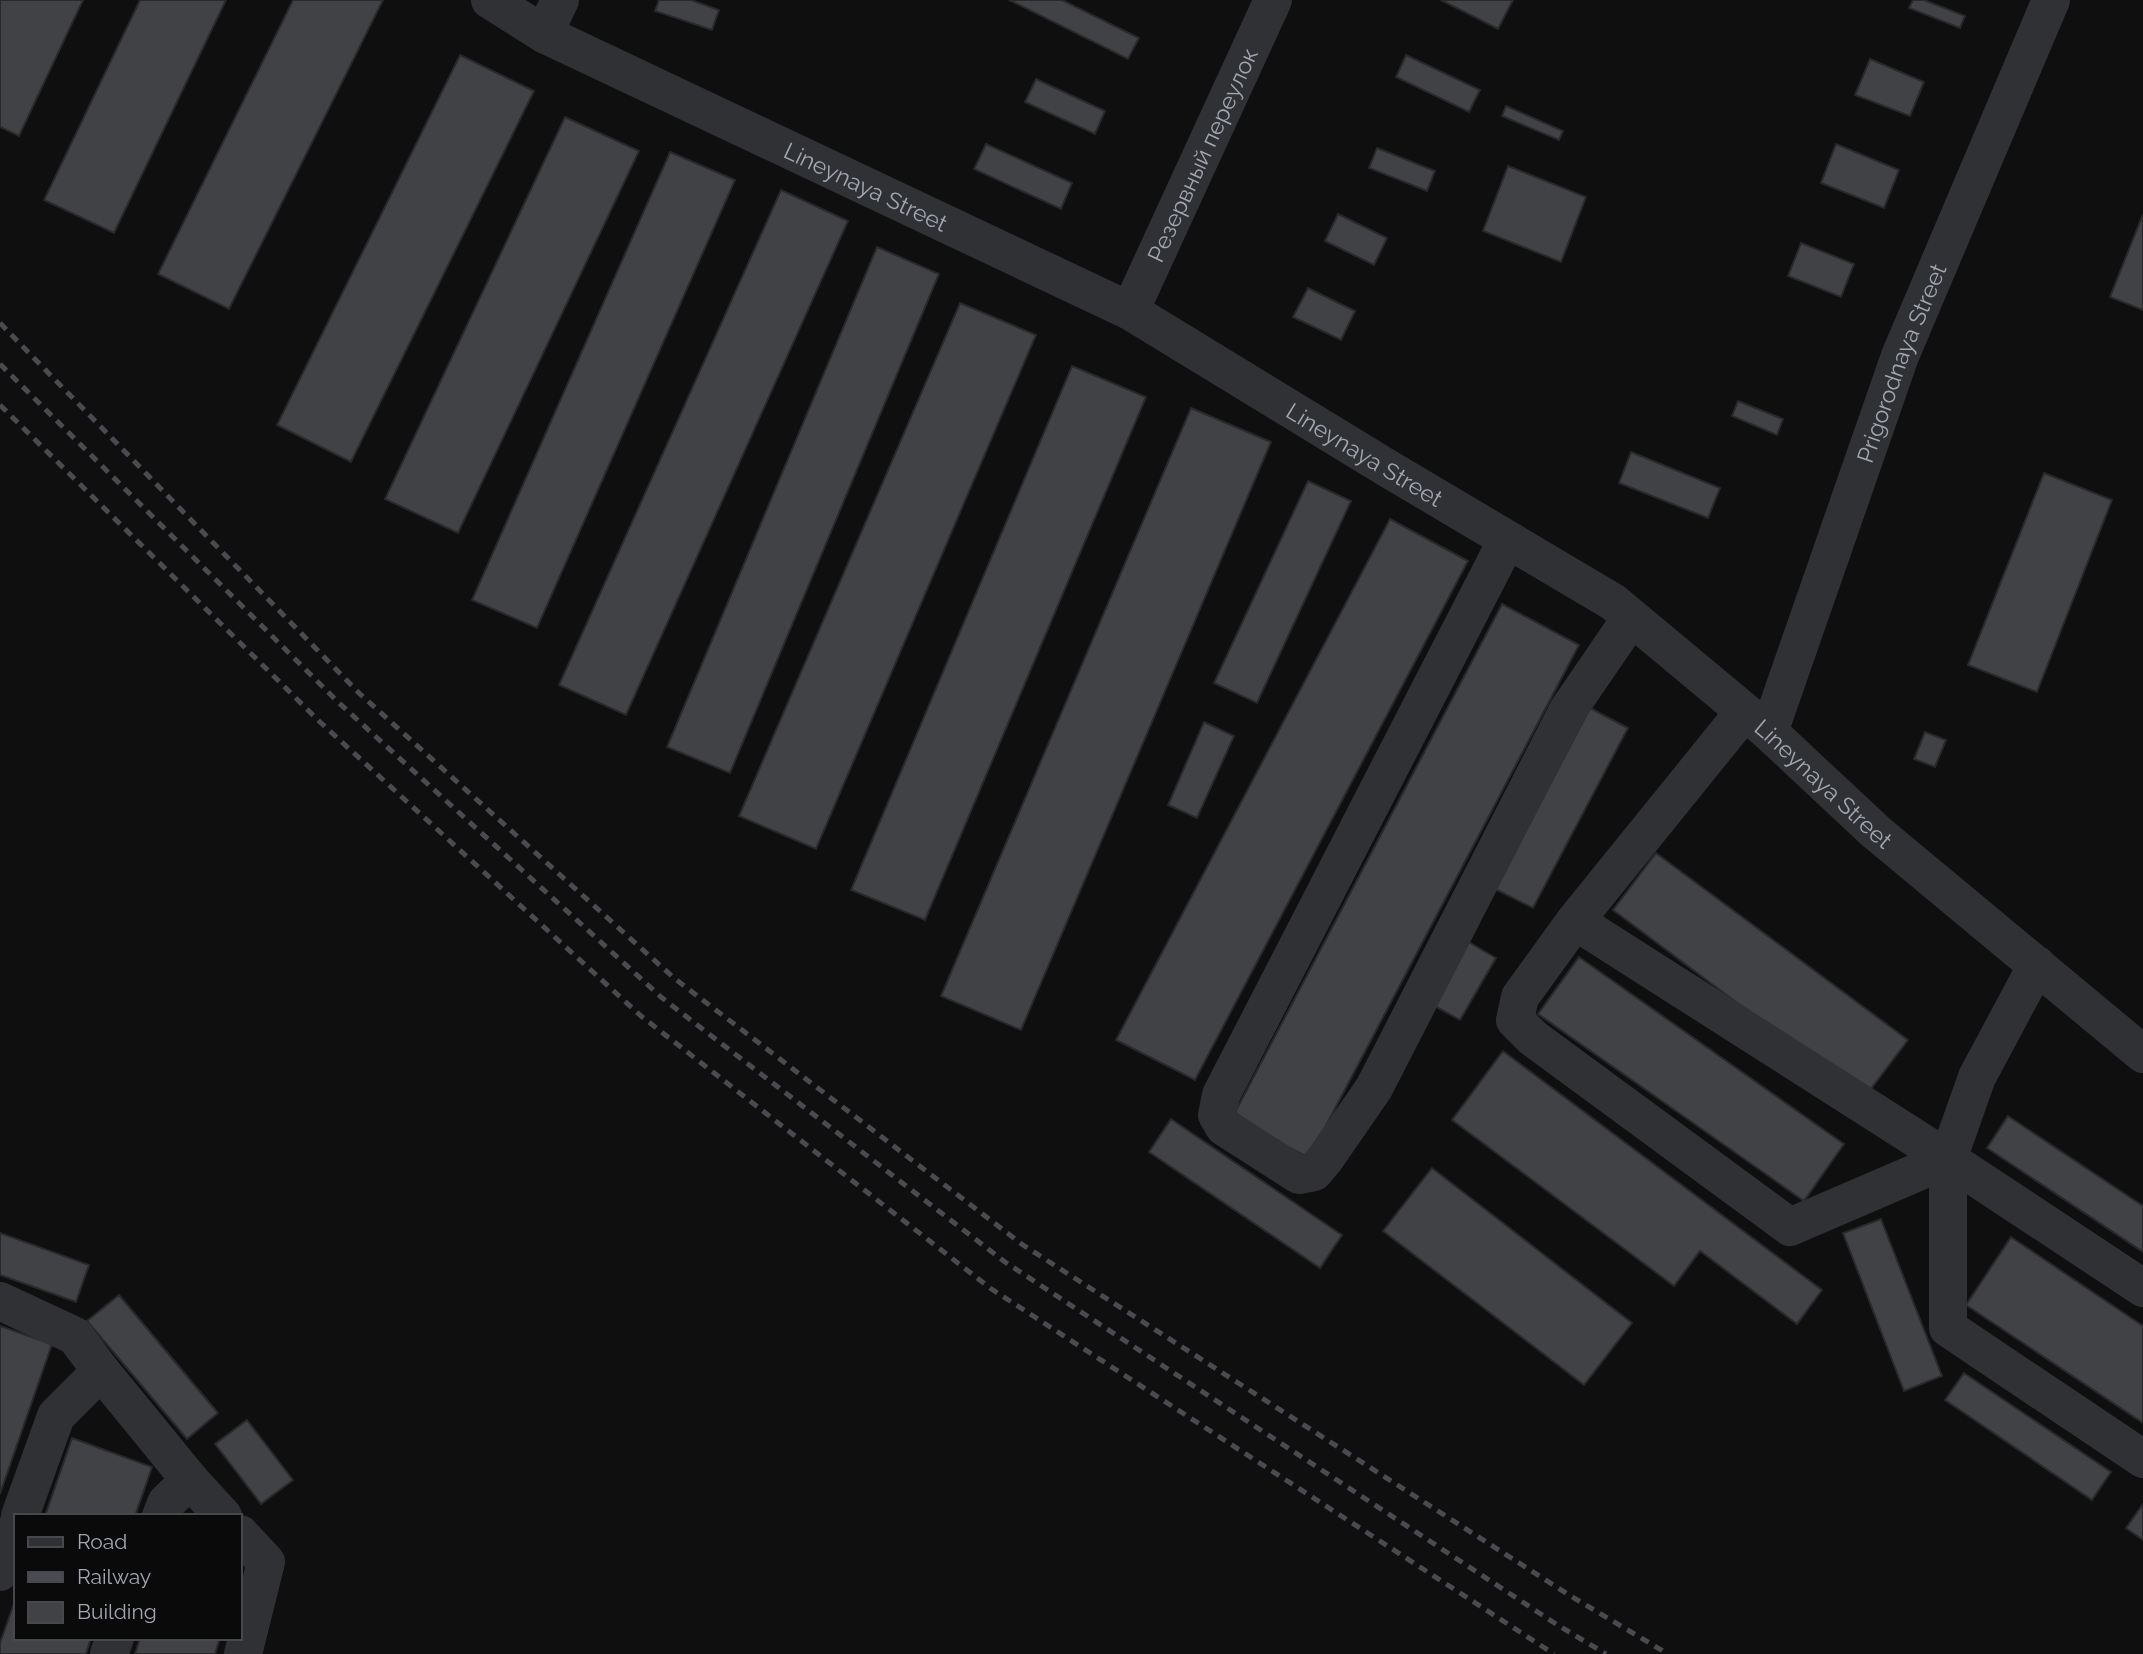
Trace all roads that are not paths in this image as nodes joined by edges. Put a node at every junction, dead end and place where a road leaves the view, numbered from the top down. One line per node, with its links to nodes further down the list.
1 (490, 0): 5 (street, Lineynaya Street)
2 (560, 0): 5 (street)
3 (1273, 0): 6 (street, Резервный переулок)
4 (2051, 0): 9 (street, Prigorodnaya Street)
5 (544, 34): 6 (street, Lineynaya Street)
6 (1130, 310): 7 (street, Lineynaya Street)
7 (1507, 540): 8 (street, Lineynaya Street); 8 (street)
8 (1631, 618): 9 (street, Lineynaya Street)
9 (1757, 722): 10 (street, Prigorodnaya Street); 11 (street, Lineynaya Street)
10 (1575, 921): 13 (street); 13 (street, Prigorodnaya Street)
11 (2037, 965): 12 (street, Lineynaya Street); 13 (street)
12 (2143, 1054)
13 (1948, 1160): 14 (street); 17 (street)
14 (2143, 1288)
15 (0, 1301): 16 (street)
16 (101, 1371): 18 (street); 19 (street)
17 (2143, 1459)
18 (190, 1480): 20 (street); 21 (street)
19 (21, 1514)
20 (162, 1514)
21 (221, 1514)
22 (14, 1534): 24 (street)
23 (242, 1536): 25 (street)
24 (0, 1572)
25 (243, 1654)

